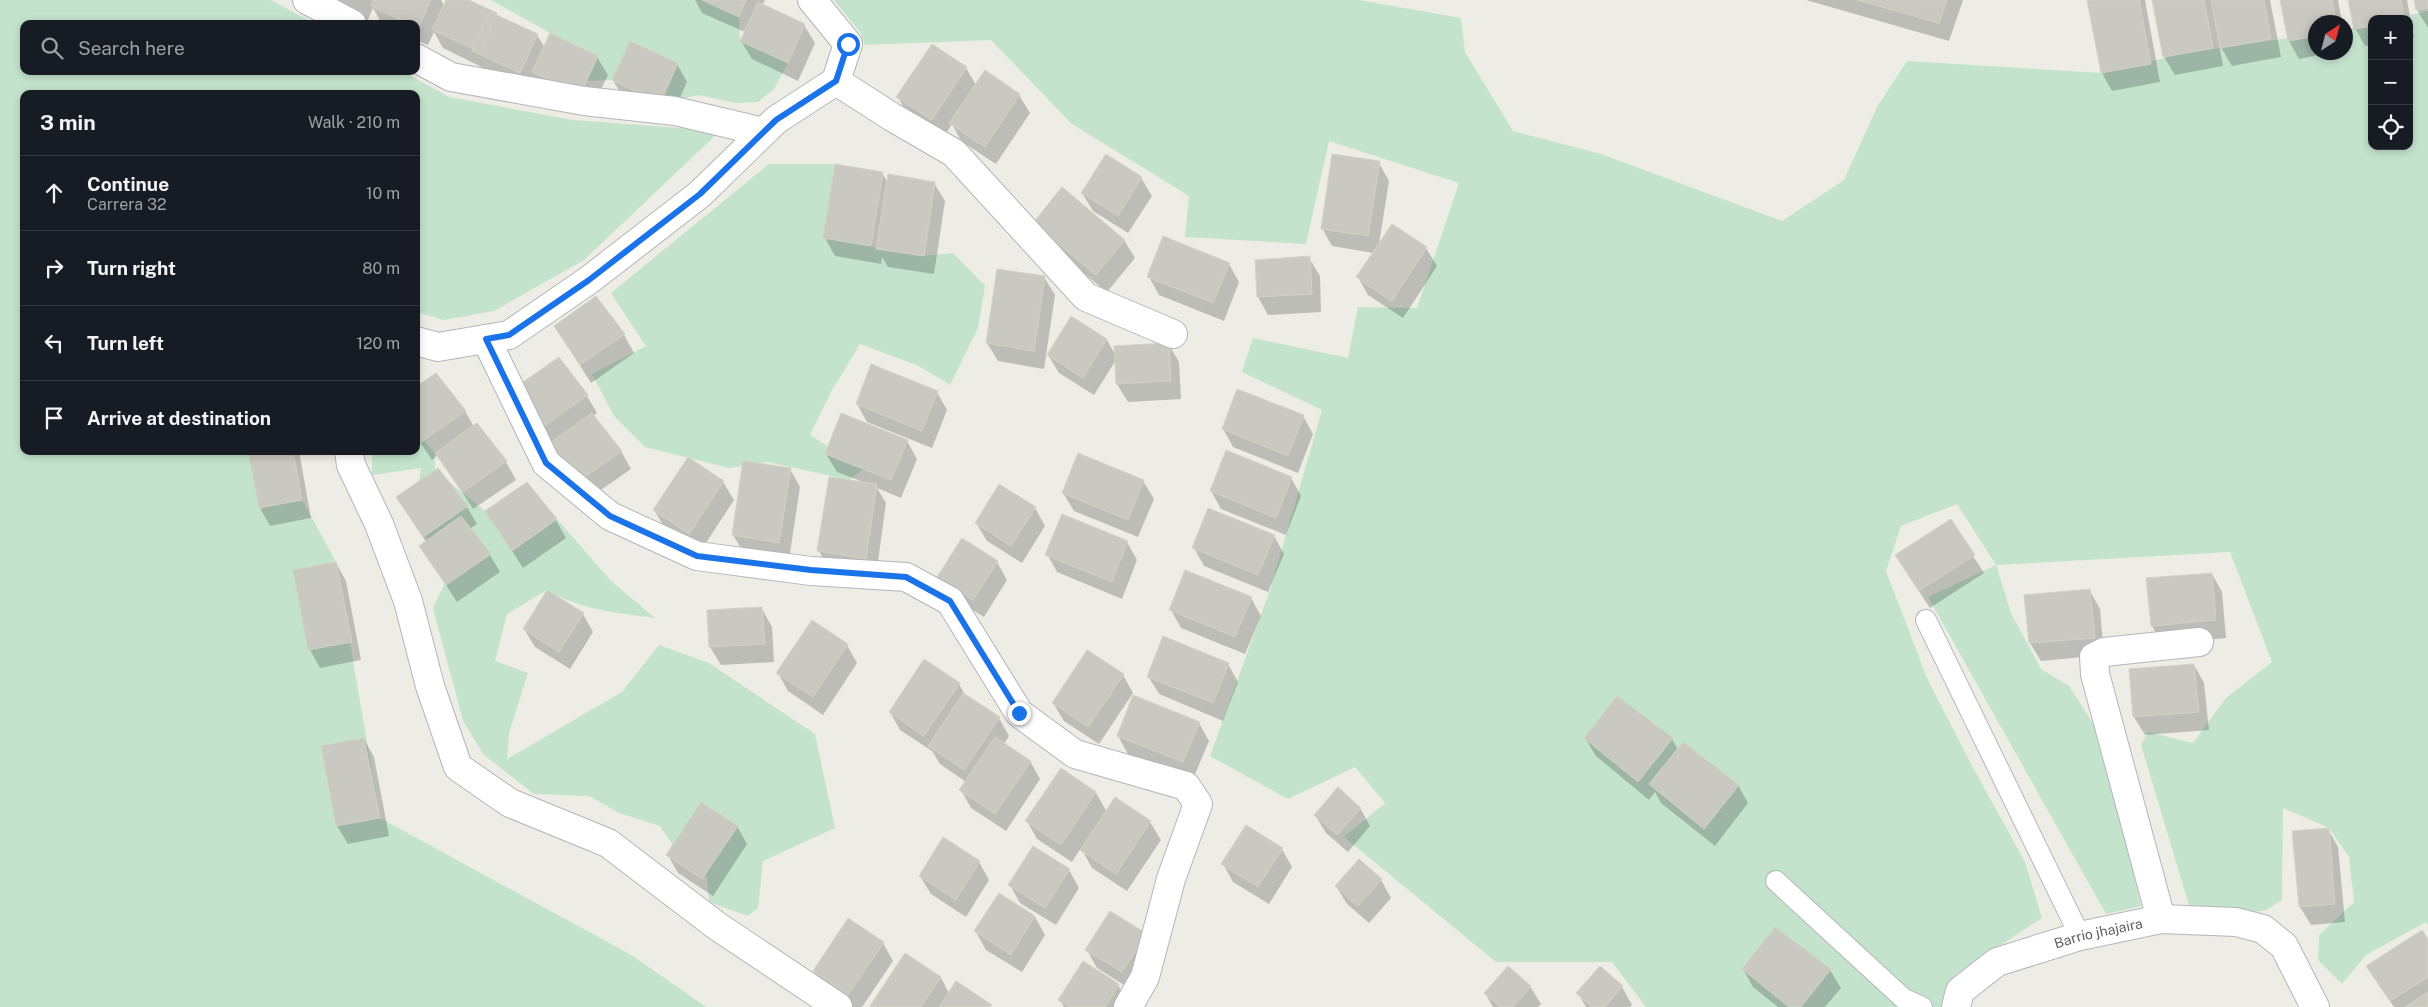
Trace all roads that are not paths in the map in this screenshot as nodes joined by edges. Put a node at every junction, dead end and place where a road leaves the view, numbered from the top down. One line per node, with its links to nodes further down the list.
1 (307, 0): 3 (street)
2 (812, 0): 5 (street)
3 (344, 20)
4 (420, 60): 6 (street)
5 (836, 81): 6 (street); 7 (street)
6 (763, 132): 8 (street)
7 (1173, 334)
8 (486, 339): 9 (street); 17 (street)
9 (420, 342)
10 (349, 455): 16 (street)
11 (1926, 620): 15 (lane)
12 (2199, 642): 14 (street)
13 (1776, 881): 18 (lane)
14 (2160, 919): 15 (street, Barrio jhajaira); 20 (street, Barrio jhajaira)
15 (2080, 936): 19 (street, Barrio jhajaira)
16 (838, 1007)
17 (1128, 1007)
18 (1922, 1007)
19 (1956, 1007)
20 (2315, 1007)

